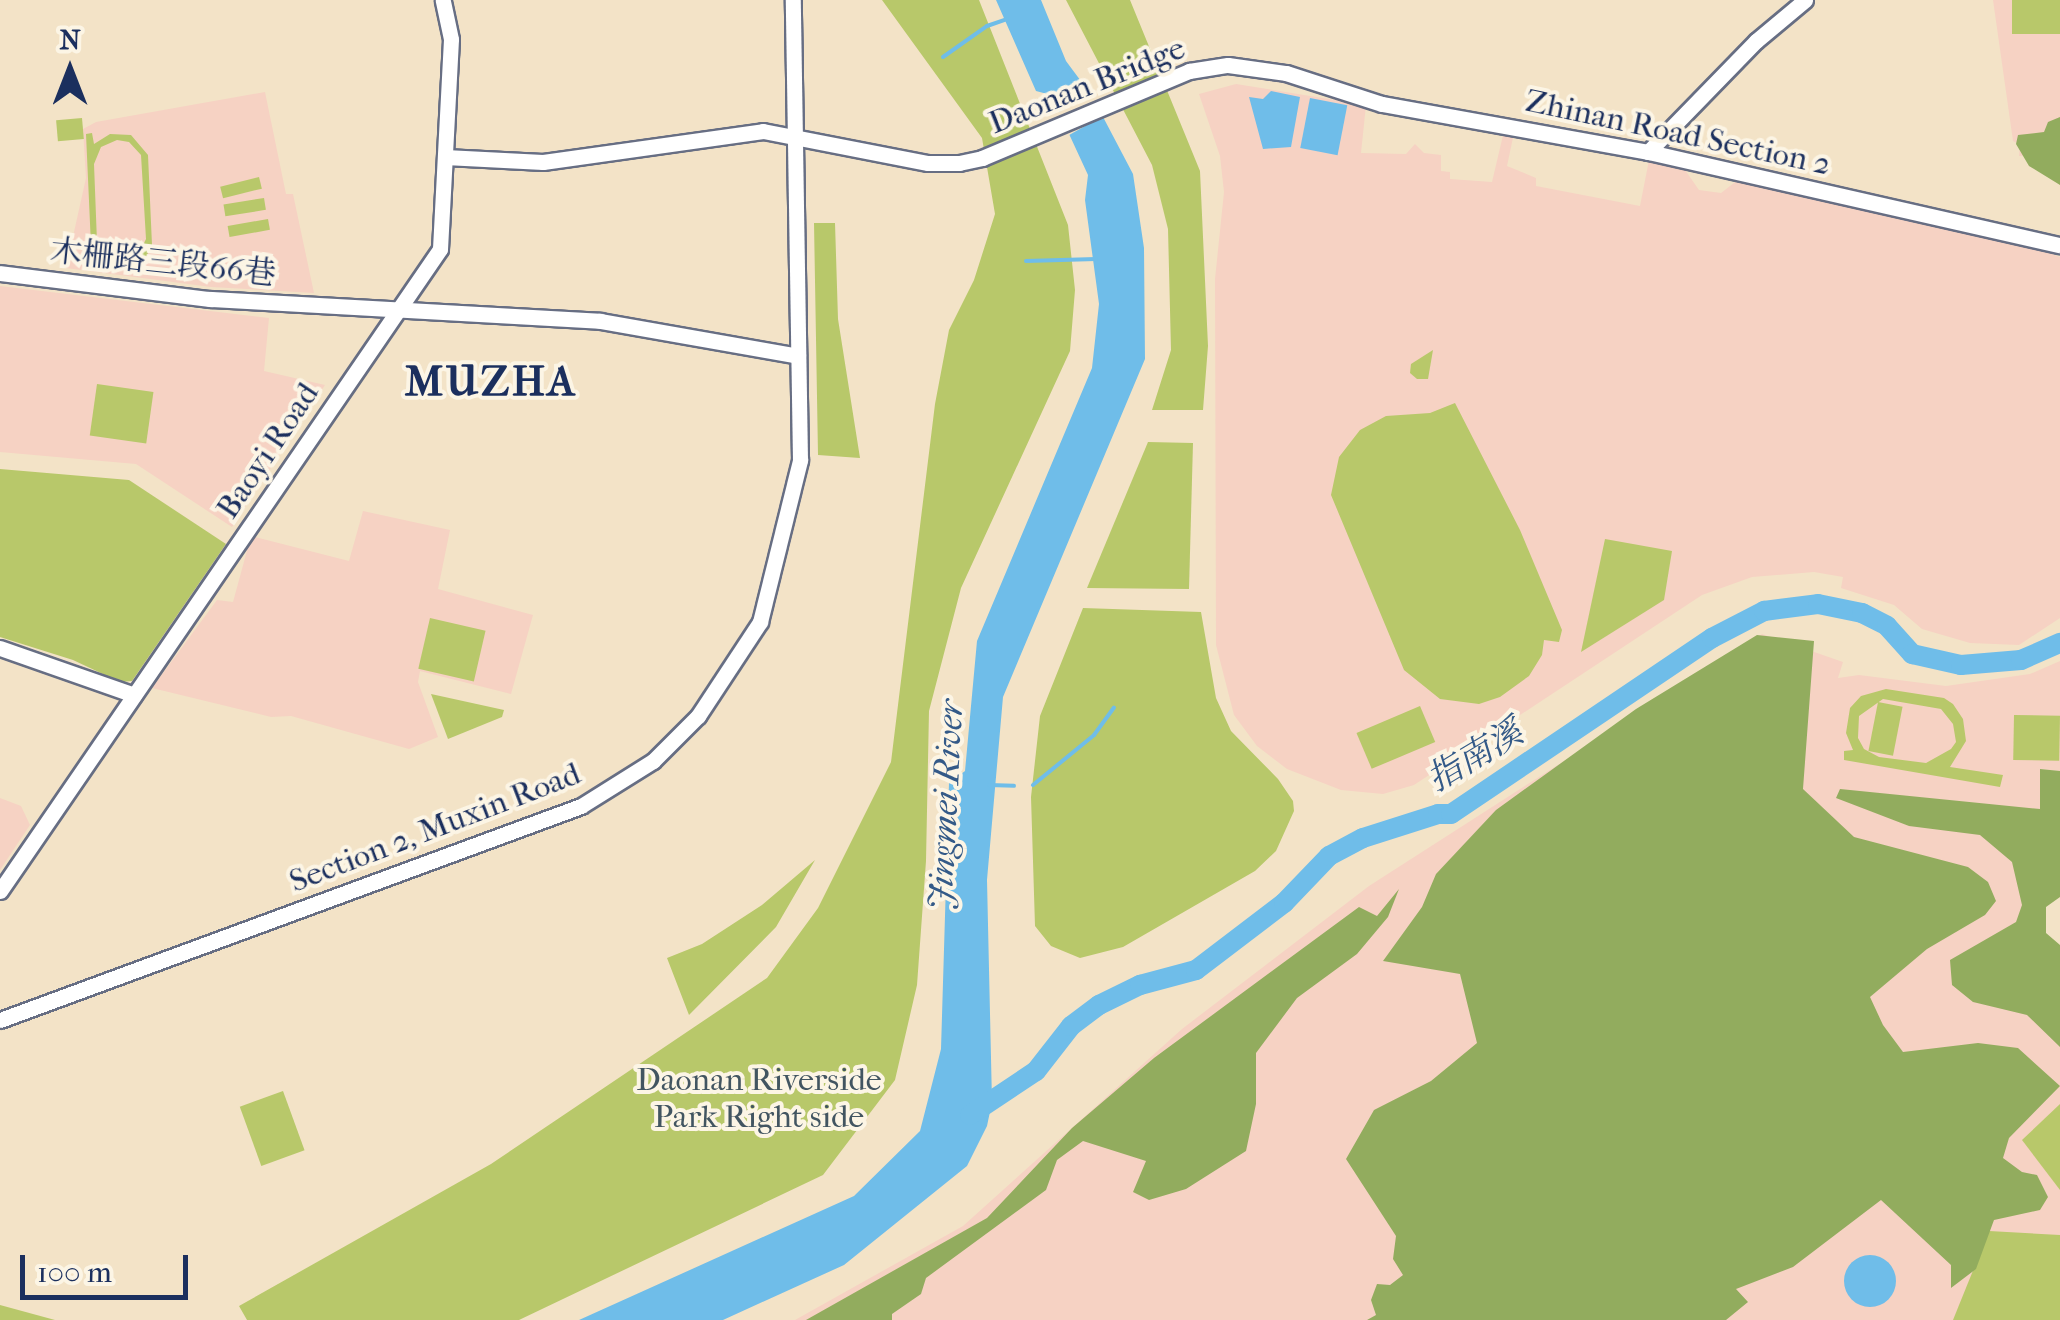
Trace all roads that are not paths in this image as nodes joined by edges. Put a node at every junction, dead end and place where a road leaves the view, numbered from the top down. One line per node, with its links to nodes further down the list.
1 (444, 0): 7 (street, Baoyi Road)
2 (792, 0): 5 (street, Section 2, Muxin Road)
3 (1805, 0): 6 (street)
4 (1286, 74): 5 (street, Daonan Bridge); 6 (street, Zhinan Road Section 2)
5 (795, 137): 7 (street, Daonan Bridge); 11 (street, Section 2, Muxin Road)
6 (1648, 152): 8 (street, Zhinan Road Section 2)
7 (444, 157): 10 (street, Baoyi Road)
8 (2060, 246)
9 (0, 273): 10 (street, 木柵路三段66巷)
10 (401, 307): 11 (street, 木柵路三段66巷); 13 (street, Baoyi Road)
11 (798, 356): 15 (street, Section 2, Muxin Road)
12 (0, 648): 13 (street)
13 (134, 695): 14 (street, Baoyi Road)
14 (0, 891)
15 (0, 1020)

